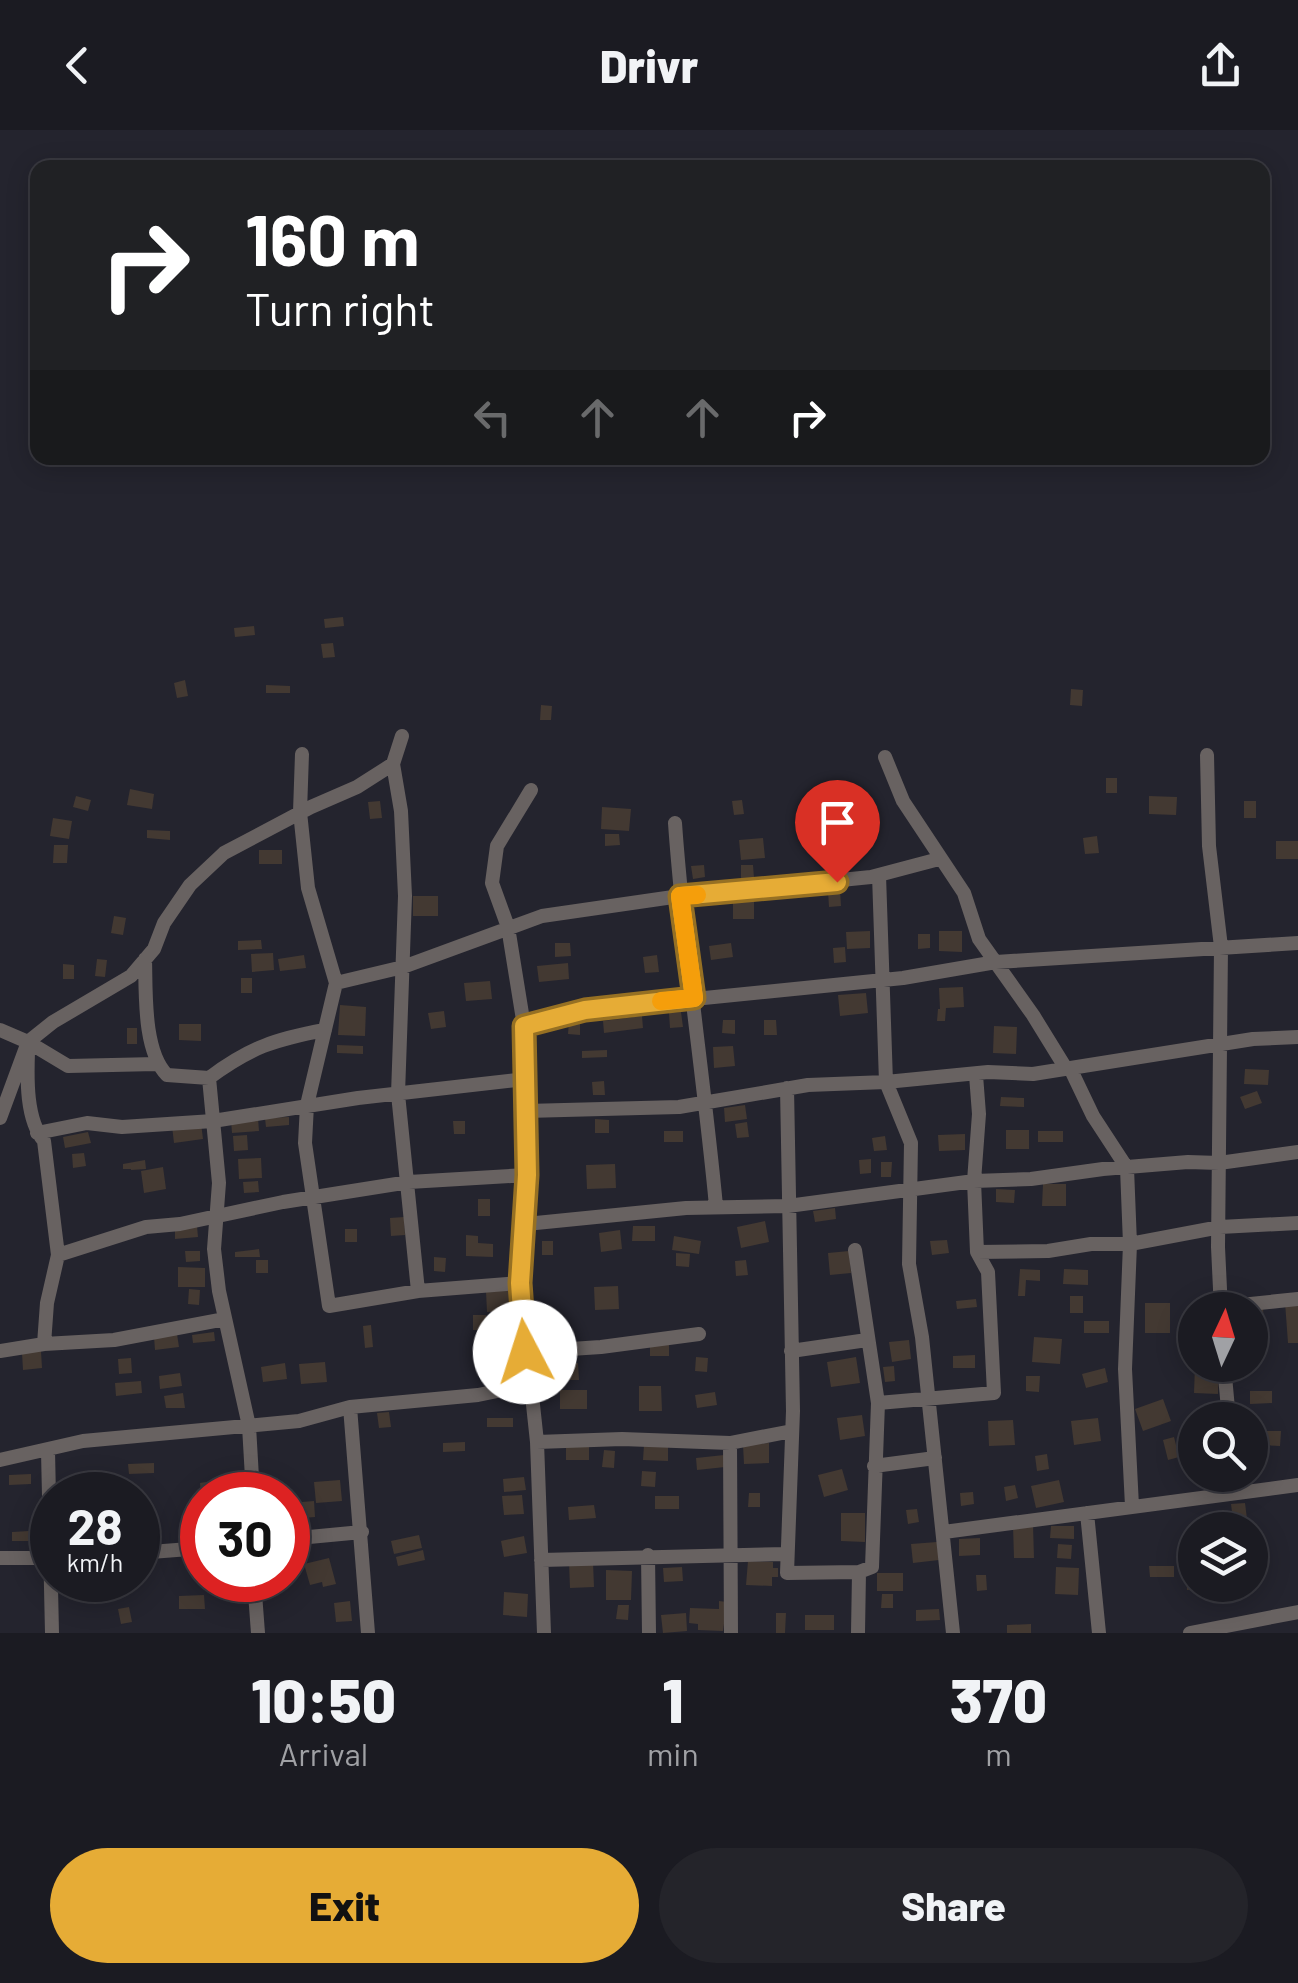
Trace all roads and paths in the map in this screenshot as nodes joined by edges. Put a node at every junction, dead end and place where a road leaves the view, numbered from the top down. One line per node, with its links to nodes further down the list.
1 (402, 736): 5 (street)
2 (302, 754): 7 (street)
3 (1206, 755): 14 (street)
4 (885, 757): 9 (street)
5 (393, 764): 7 (street); 17 (street)
6 (531, 790): 12 (street)
7 (300, 812): 15 (street); 19 (street)
8 (675, 824): 11 (street)
9 (939, 859): 10 (street); 16 (street)
10 (879, 875): 11 (street); 18 (street)
11 (680, 896): 12 (street); 20 (street)
12 (508, 927): 17 (street); 21 (street)
13 (1298, 942): 14 (street)
14 (1221, 947): 16 (street); 26 (street)
15 (146, 959): 25 (street); 27 (street)
16 (996, 962): 18 (street); 28 (street)
17 (403, 967): 19 (street); 34 (street)
18 (882, 980): 20 (street); 32 (street)
19 (336, 983): 23 (street)
20 (694, 998): 21 (street); 35 (street)
21 (524, 1026): 31 (street)
22 (0, 1030): 25 (street)
23 (325, 1030): 30 (street); 36 (street)
24 (1298, 1037): 26 (street)
25 (28, 1042): 27 (street); 38 (street); 40 (street)
26 (1220, 1044): 28 (street); 42 (street)
27 (156, 1064): 30 (street)
28 (1071, 1070): 29 (street); 43 (street)
29 (976, 1075): 32 (street); 45 (street)
30 (209, 1078): 39 (street)
31 (525, 1079): 34 (street); 37 (street)
32 (886, 1082): 33 (street); 47 (street)
33 (787, 1088): 35 (street); 50 (street)
34 (398, 1094): 36 (street); 46 (street)
35 (702, 1102): 37 (street); 49 (street)
36 (307, 1105): 39 (street); 48 (street)
37 (526, 1110): 44 (street)
38 (0, 1118)
39 (213, 1121): 40 (street); 51 (street)
40 (37, 1133): 58 (street)
41 (1298, 1152): 42 (street)
42 (1219, 1163): 43 (street); 54 (street)
43 (1127, 1168): 45 (street); 55 (street)
44 (527, 1175): 46 (street); 53 (street)
45 (974, 1180): 47 (street); 57 (street)
46 (409, 1182): 48 (street); 60 (street)
47 (911, 1190): 50 (street); 72 (street)
48 (314, 1197): 51 (street); 60 (street)
49 (716, 1206): 50 (street); 53 (street)
50 (788, 1206): 69 (street)
51 (217, 1214): 58 (street); 64 (street)
52 (1298, 1223): 54 (street)
53 (526, 1224): 59 (street)
54 (1220, 1227): 55 (street); 61 (street)
55 (1130, 1244): 57 (street); 88 (street)
56 (855, 1250): 66 (street)
57 (977, 1252): 72 (street)
58 (58, 1256): 67 (street)
59 (520, 1283): 60 (street); 70 (street)
60 (418, 1292)
61 (1221, 1292)
62 (1298, 1298): 63 (street)
63 (1268, 1302)
64 (225, 1319): 67 (street); 75 (street)
65 (699, 1334): 70 (street)
66 (868, 1340): 69 (street); 73 (street)
67 (44, 1344): 68 (street)
68 (0, 1351)
69 (792, 1351): 76 (street)
70 (525, 1352): 71 (street)
71 (531, 1384): 74 (street); 77 (street)
72 (929, 1399): 73 (street); 80 (street)
73 (878, 1403): 82 (street)
74 (350, 1408): 75 (street); 90 (street)
75 (250, 1426): 79 (street); 84 (street)
76 (792, 1431): 78 (street); 93 (street)
77 (536, 1442): 78 (street); 98 (street)
78 (730, 1443): 97 (street)
79 (48, 1451): 81 (street); 83 (street)
80 (935, 1458): 82 (street); 91 (street)
81 (0, 1460)
82 (874, 1466): 99 (street)
83 (49, 1472)
84 (252, 1472)
85 (1298, 1485): 86 (street)
86 (1268, 1488)
87 (1234, 1492): 88 (street)
88 (1132, 1506): 89 (street)
89 (1087, 1513): 91 (street); 111 (street)
90 (362, 1532): 92 (street); 105 (street)
91 (944, 1532): 110 (street)
92 (310, 1537)
93 (787, 1554): 97 (street); 99 (street)
94 (648, 1555): 97 (street); 98 (street); 107 (street)
95 (0, 1558): 96 (street)
96 (30, 1558)
97 (732, 1558): 108 (street)
98 (541, 1560): 106 (street)
99 (859, 1572): 109 (street)
100 (52, 1602): 103 (street)
101 (256, 1602): 104 (street)
102 (1298, 1612): 112 (street)
103 (52, 1633)
104 (258, 1633)
105 (368, 1633)
106 (544, 1633)
107 (649, 1633)
108 (730, 1633)
109 (858, 1633)
110 (953, 1633)
111 (1100, 1633)
112 (1190, 1633)

